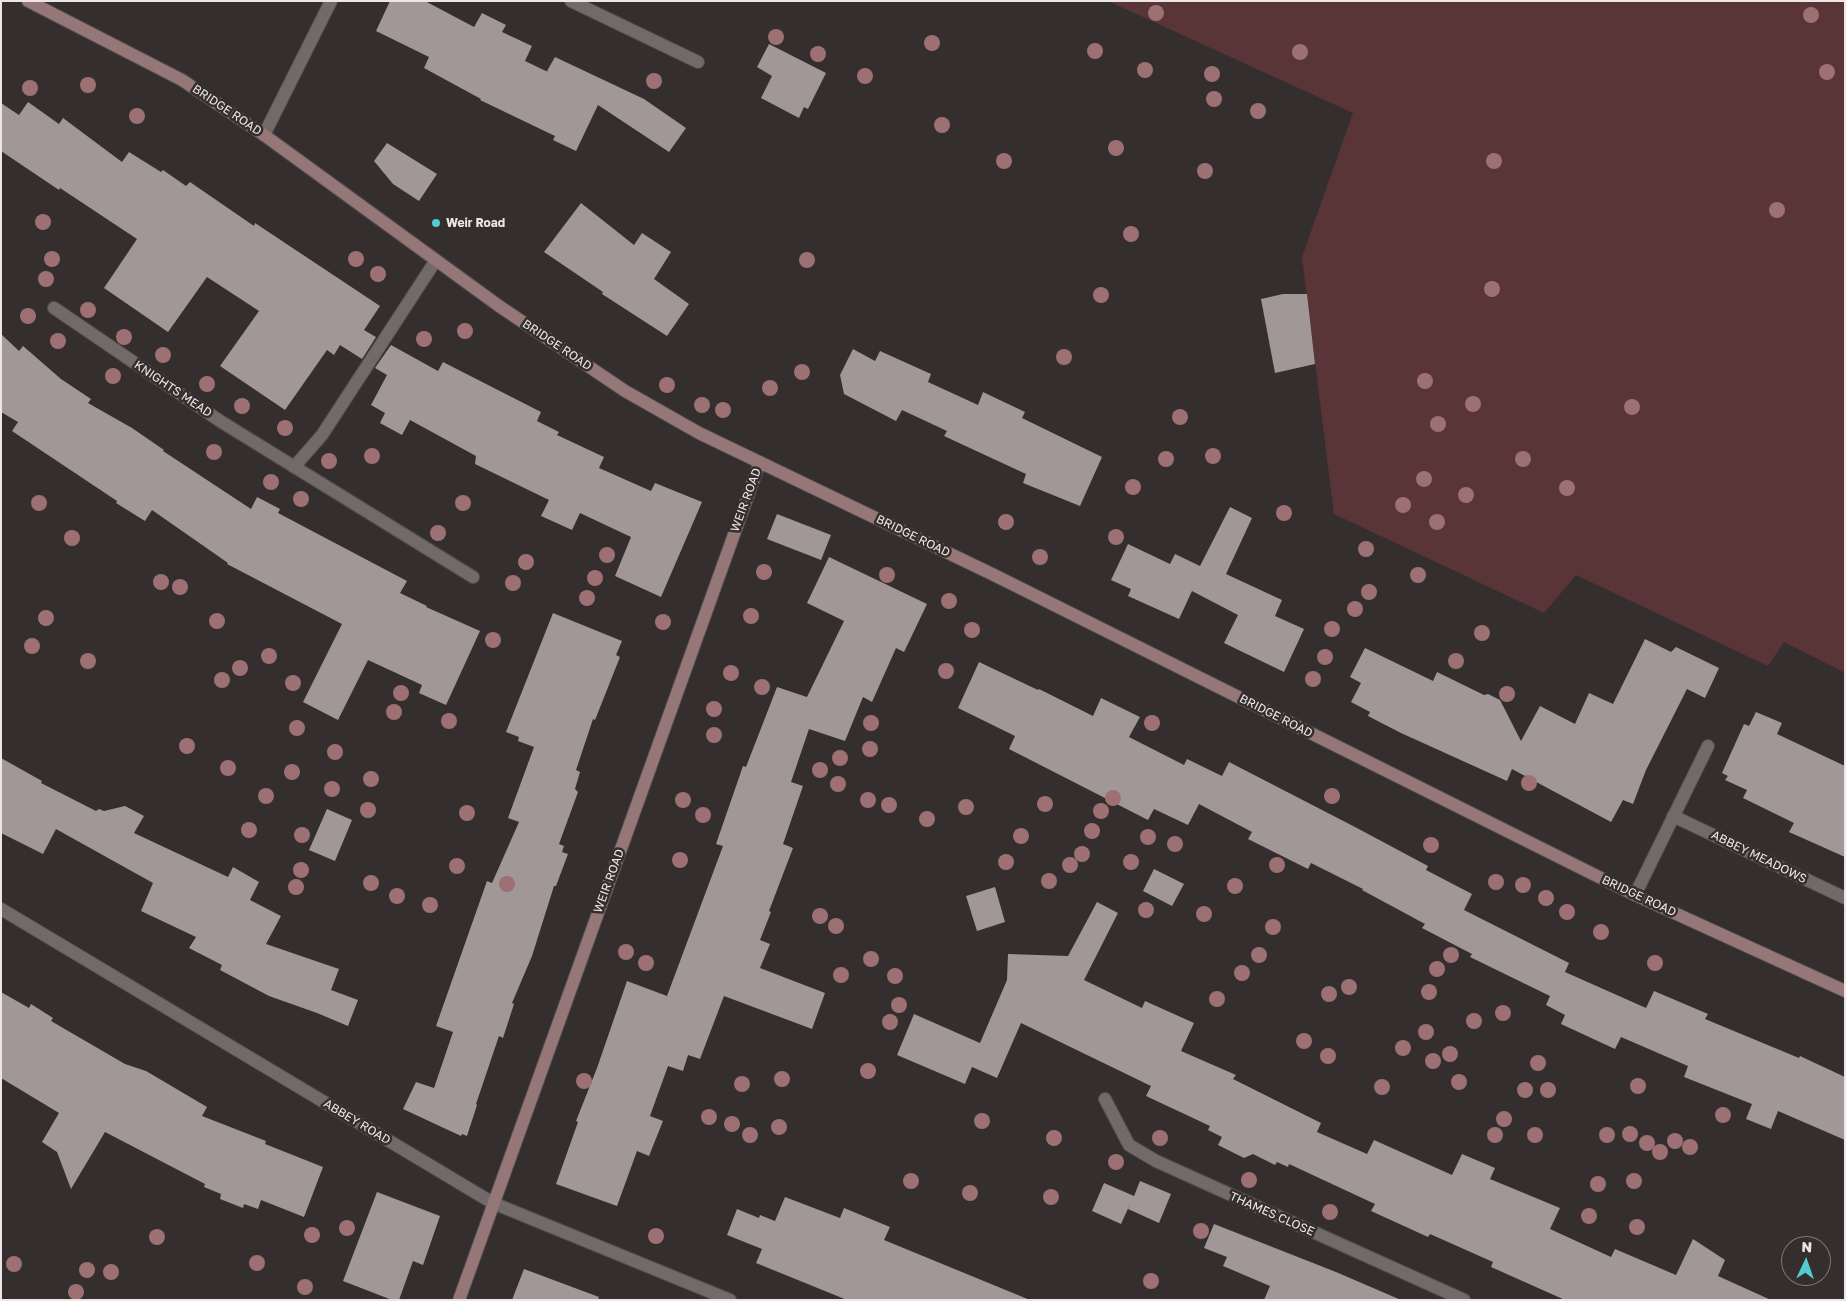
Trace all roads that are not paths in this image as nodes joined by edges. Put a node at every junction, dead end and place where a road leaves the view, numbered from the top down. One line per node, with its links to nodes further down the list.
1 (28, 1): 5 (main road, BRIDGE ROAD)
2 (331, 1): 5 (street)
3 (571, 1): 4 (street)
4 (698, 62)
5 (264, 135): 6 (main road, BRIDGE ROAD)
6 (436, 260): 8 (main road, BRIDGE ROAD); 9 (street)
7 (54, 308): 9 (street, KNIGHTS MEAD)
8 (760, 462): 13 (main road, BRIDGE ROAD); 18 (main road, WEIR ROAD)
9 (294, 467): 10 (street, KNIGHTS MEAD)
10 (473, 577)
11 (1708, 746): 12 (street)
12 (1673, 816): 13 (street); 14 (street, ABBEY MEADOWS)
13 (1635, 895): 16 (main road, BRIDGE ROAD)
14 (1845, 898)
15 (1, 909): 18 (street, ABBEY ROAD)
16 (1845, 990)
17 (1105, 1099): 21 (street, THAMES CLOSE)
18 (492, 1203): 19 (main road, WEIR ROAD); 20 (street, ABBEY ROAD)
19 (459, 1300)
20 (730, 1300)
21 (1464, 1300)

